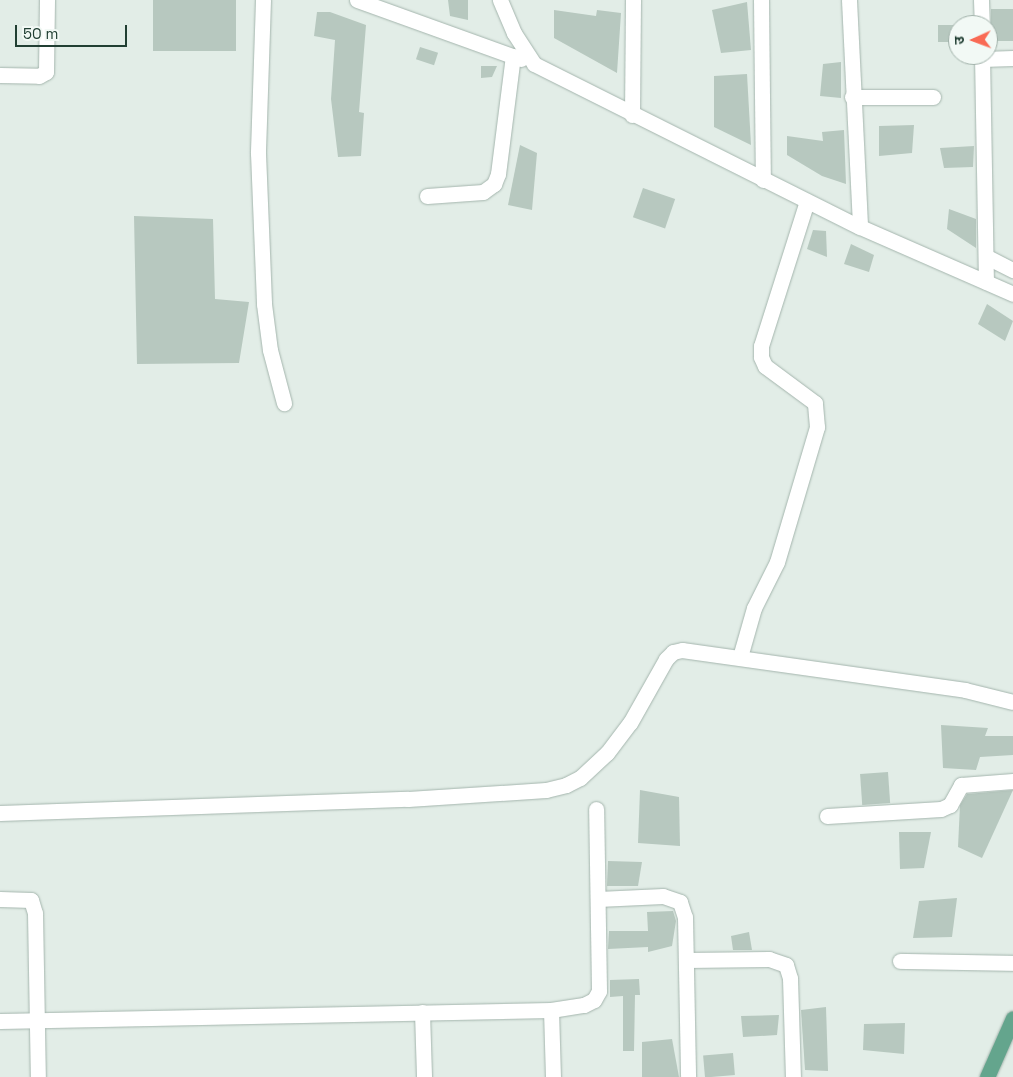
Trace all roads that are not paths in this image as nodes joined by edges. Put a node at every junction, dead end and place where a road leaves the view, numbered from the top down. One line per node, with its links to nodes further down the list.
1 (47, 0): 15 (street)
2 (263, 0): 27 (street)
3 (357, 0): 10 (street)
4 (500, 0): 13 (street)
5 (633, 0): 18 (street)
6 (761, 0): 19 (street)
7 (849, 0): 16 (street)
8 (981, 0): 9 (street)
9 (982, 15)
10 (513, 56): 13 (street); 20 (street)
11 (998, 58): 12 (street)
12 (1013, 58)
13 (534, 64): 18 (street)
14 (982, 65): 23 (street)
15 (0, 75)
16 (852, 97): 17 (street); 22 (street)
17 (933, 97)
18 (632, 115): 19 (street)
19 (763, 180): 21 (street)
20 (427, 196)
21 (806, 201): 22 (street); 28 (street)
22 (860, 227): 25 (street)
23 (987, 258): 24 (street); 25 (street)
24 (1013, 270)
25 (986, 282): 26 (street)
26 (1013, 294)
27 (284, 403)
28 (740, 658): 29 (street); 32 (street)
29 (1013, 702)
30 (1013, 781): 33 (street)
31 (596, 809): 35 (street)
32 (0, 813)
33 (827, 816)
34 (0, 899): 43 (street)
35 (598, 899): 36 (street); 39 (street)
36 (686, 960): 47 (street); 48 (street)
37 (900, 961): 38 (street)
38 (1013, 963)
39 (551, 1010): 40 (street); 46 (street)
40 (422, 1012): 43 (street); 45 (street)
41 (1013, 1018): 49 (main road)
42 (0, 1020): 43 (street)
43 (37, 1020): 44 (street)
44 (38, 1077)
45 (424, 1077)
46 (553, 1077)
47 (688, 1077)
48 (793, 1077)
49 (987, 1077)

